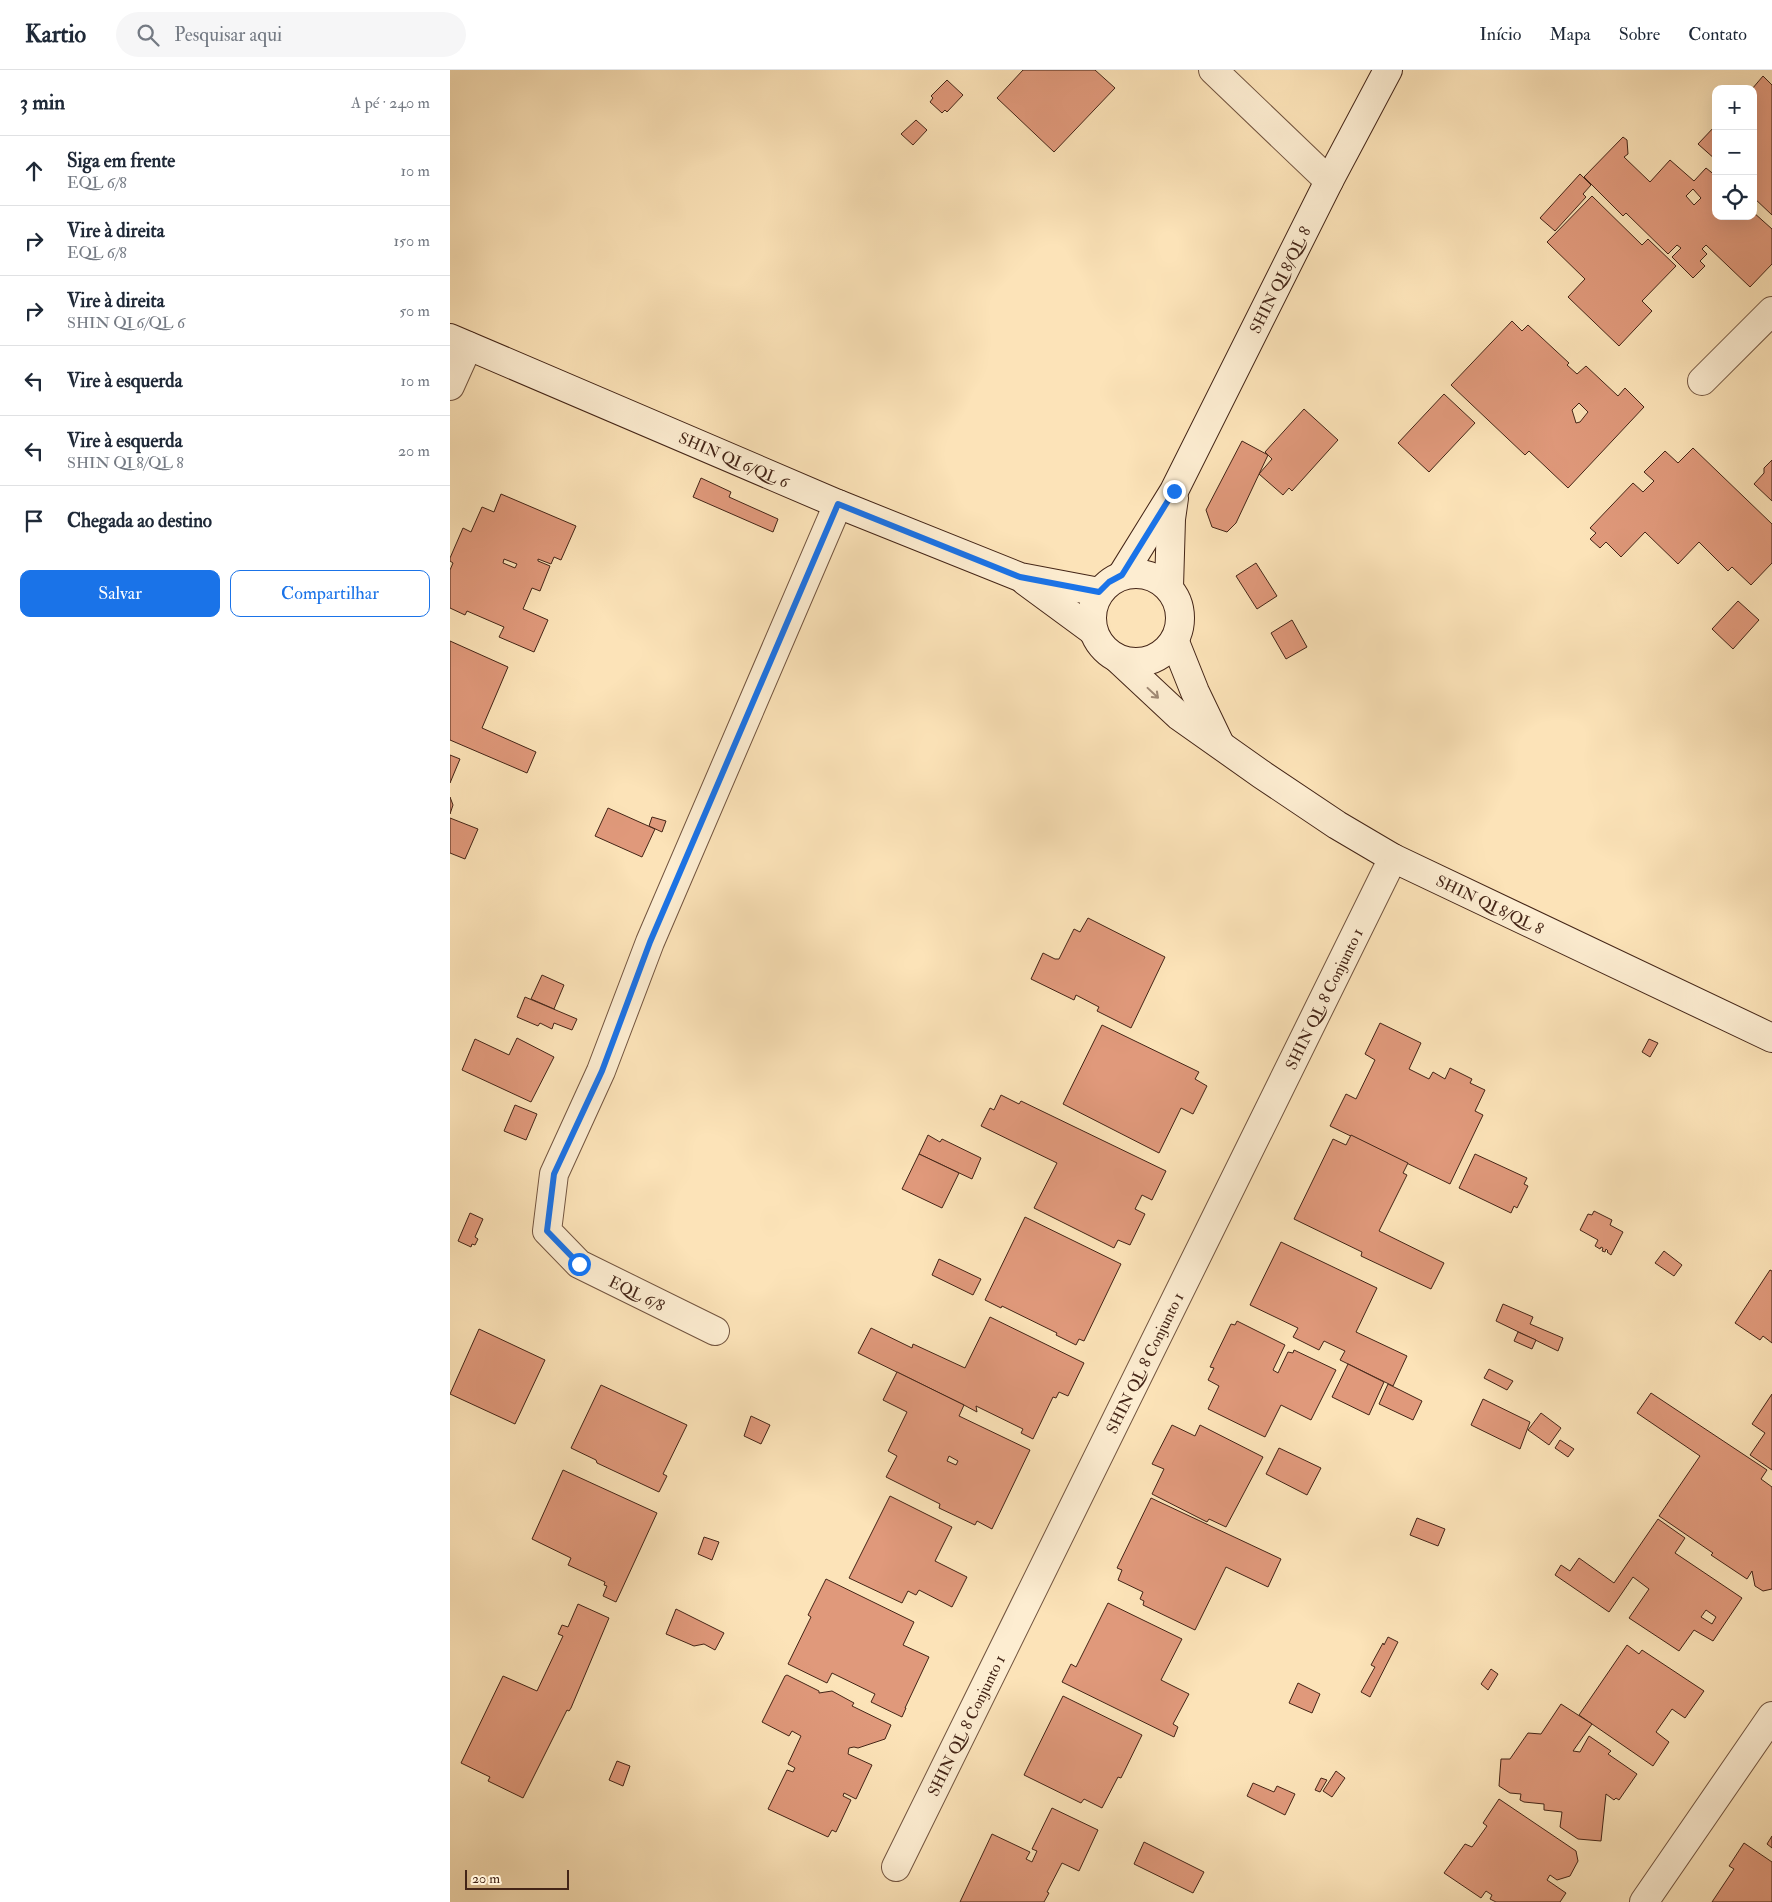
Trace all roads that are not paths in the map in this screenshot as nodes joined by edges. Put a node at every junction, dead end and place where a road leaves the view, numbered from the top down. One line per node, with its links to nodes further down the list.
1 (1213, 70): 3 (street)
2 (1388, 70): 3 (street, SHIN QI 8/QL 8)
3 (1329, 181): 8 (street, SHIN QI 8/QL 8)
4 (1772, 311): 6 (street)
5 (459, 342): 7 (street); 9 (street, SHIN QI 6/QL 6)
6 (1702, 381)
7 (450, 386)
8 (1174, 491): 10 (street, SHIN QI 8/QL 8); 12 (street, SHIN QI 8/QL 8)
9 (838, 504): 11 (street, SHIN QI 6/QL 6); 20 (street, EQL 6/8)
10 (1122, 575): 12 (street); 13 (street)
11 (1020, 577): 13 (street, SHIN QI 6/QL 6); 14 (street, SHIN QI 6/QL 6)
12 (1169, 587): 15 (street)
13 (1099, 592): 14 (street)
14 (1093, 631): 16 (street)
15 (1175, 642): 16 (street); 17 (street)
16 (1118, 659): 17 (street, SHIN QI 8/QL 8, one-way to 17)
17 (1221, 746): 18 (street, SHIN QI 8/QL 8)
18 (1393, 858): 19 (street, SHIN QI 8/QL 8); 22 (street, SHIN QL 8 Conjunto 1)
19 (1772, 1038)
20 (715, 1330)
21 (1772, 1716): 23 (street)
22 (896, 1867)
23 (1644, 1902)

